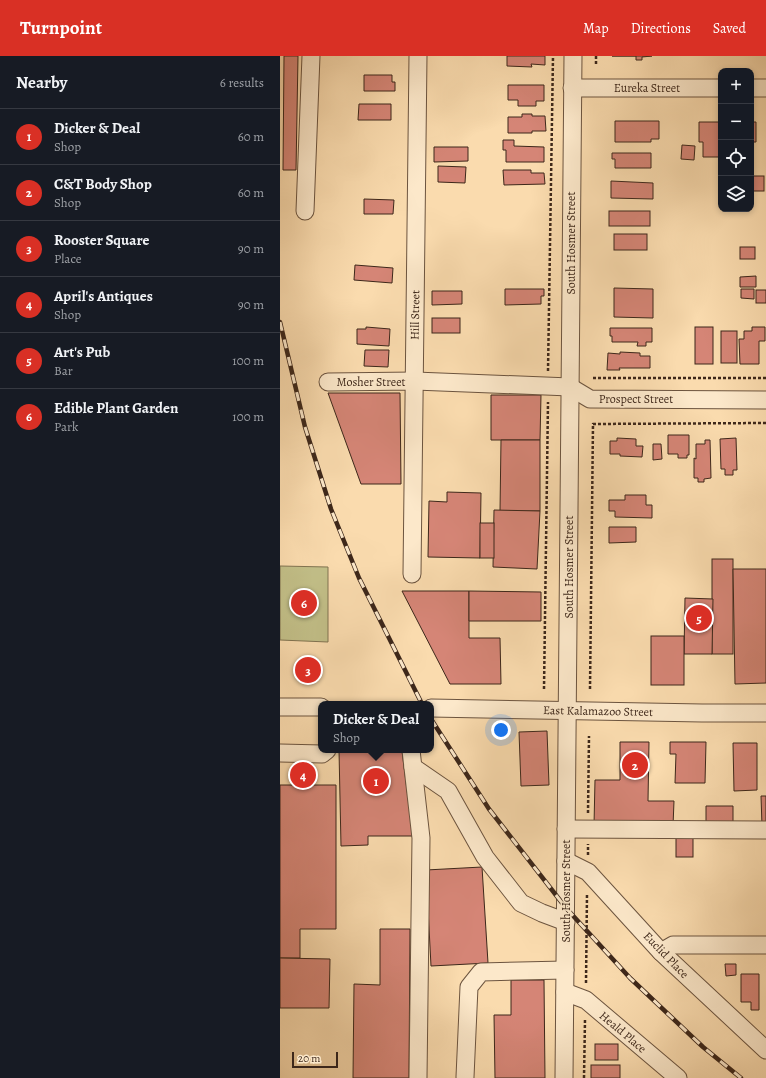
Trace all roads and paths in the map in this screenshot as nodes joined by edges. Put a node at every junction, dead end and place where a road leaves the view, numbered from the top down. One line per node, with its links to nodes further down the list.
1 (311, 56): 11 (street)
2 (418, 56): 16 (street, Hill Street)
3 (553, 56): 12 (path)
4 (573, 56): 7 (street, South Hosmer Street)
5 (596, 56): 6 (path)
6 (596, 64)
7 (572, 88): 8 (street, Eureka Street); 17 (street, South Hosmer Street)
8 (718, 88)
9 (754, 88): 10 (street)
10 (766, 88)
11 (305, 211)
12 (548, 372)
13 (593, 378): 14 (path)
14 (766, 378)
15 (328, 382): 16 (street, Mosher Street)
16 (415, 382): 17 (street, Prospect Street); 21 (street, Hill Street)
17 (570, 387): 19 (street, Prospect Street); 27 (street, South Hosmer Street)
18 (548, 395): 22 (path)
19 (766, 400)
20 (766, 423): 23 (path)
21 (412, 574)
22 (544, 689)
23 (590, 689)
24 (280, 707): 25 (street)
25 (318, 707)
26 (434, 708): 27 (street, East Kalamazoo Street)
27 (567, 711): 28 (street, East Kalamazoo Street); 34 (street, South Hosmer Street)
28 (766, 713)
29 (589, 736): 35 (path)
30 (280, 753): 31 (street)
31 (323, 753)
32 (411, 753): 33 (street)
33 (413, 767): 39 (street); 47 (street)
34 (566, 829): 35 (street); 37 (street, South Hosmer Street)
35 (588, 830): 36 (street); 38 (path)
36 (766, 830)
37 (566, 861): 38 (street, Euclid Place); 39 (street, South Hosmer Street)
38 (588, 872): 41 (street, Euclid Place); 44 (path)
39 (566, 922): 42 (street, South Hosmer Street)
40 (766, 945): 41 (street)
41 (661, 952): 45 (street, Euclid Place)
42 (565, 970): 43 (street, South Hosmer Street); 46 (street)
43 (565, 992): 44 (street, Heald Place); 48 (street, South Hosmer Street)
44 (586, 1000): 49 (path); 50 (street, Heald Place)
45 (766, 1050)
46 (465, 1077)
47 (418, 1078)
48 (564, 1078)
49 (584, 1078)
50 (678, 1078)

